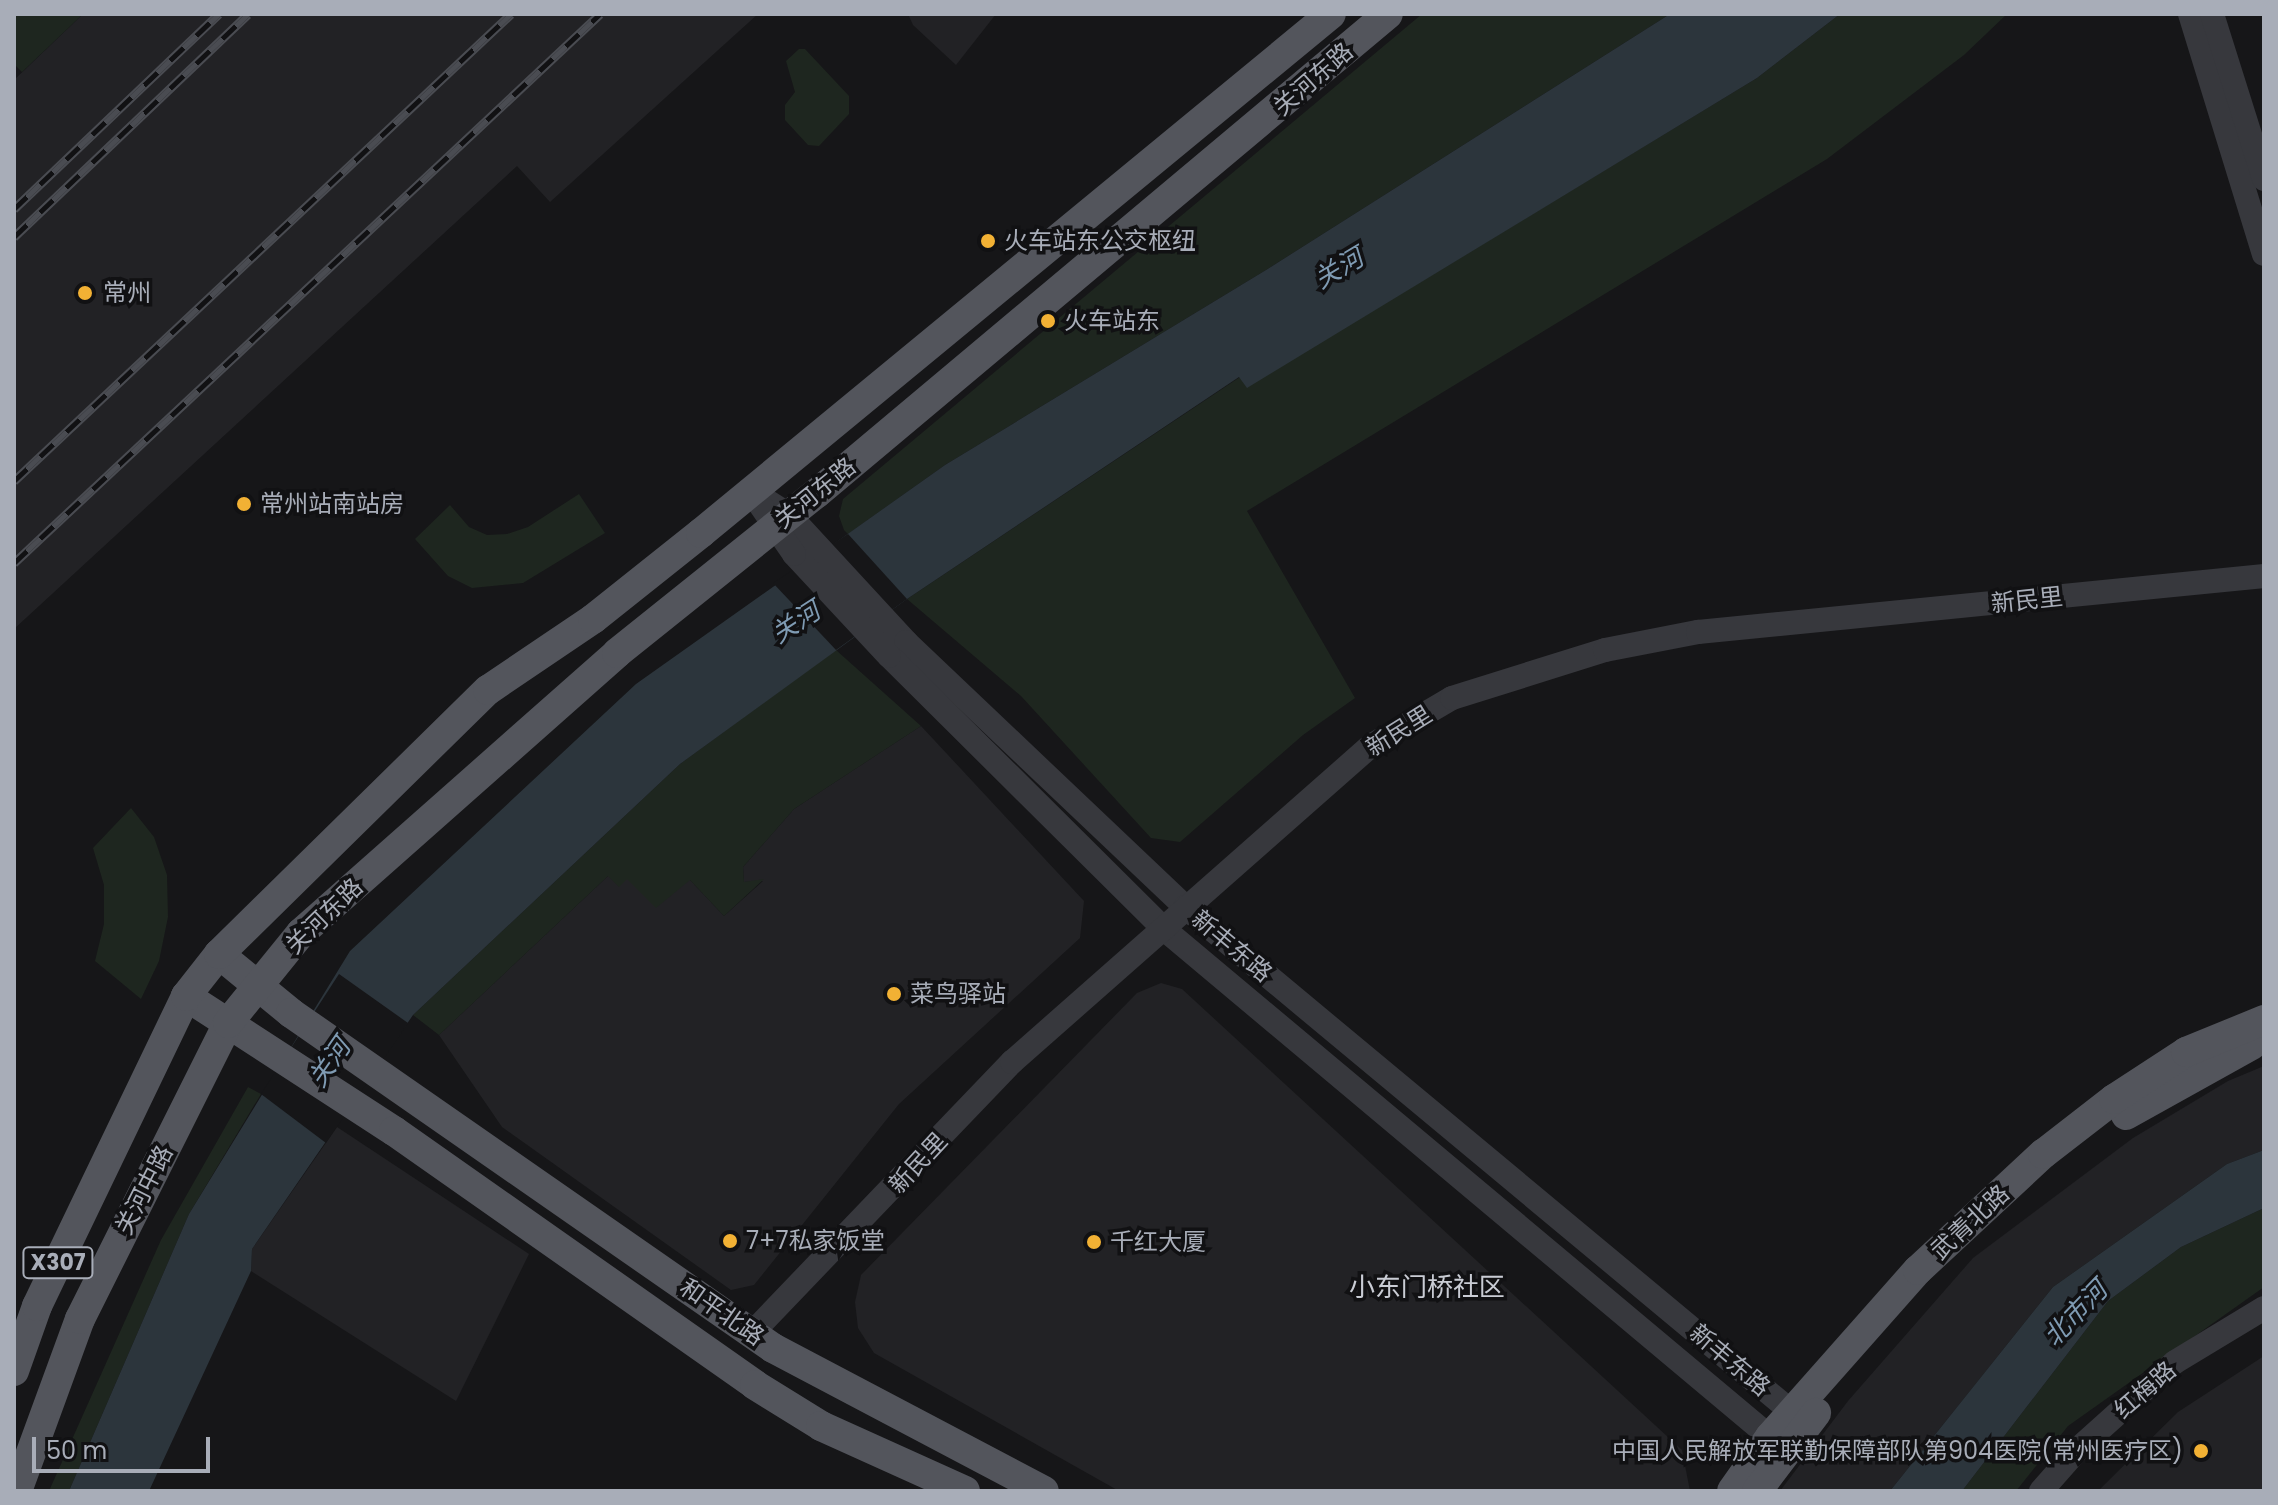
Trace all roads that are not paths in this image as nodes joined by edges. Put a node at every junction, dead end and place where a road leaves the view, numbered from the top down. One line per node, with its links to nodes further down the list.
1 (1331, 14): 7 (main road, 关河东路)
2 (1388, 14): 8 (main road, 关河东路)
3 (2190, 14): 6 (street)
4 (2212, 14): 5 (street)
5 (2264, 179)
6 (2264, 254)
7 (750, 490): 8 (street); 13 (main road, 关河东路)
8 (782, 520): 10 (street); 14 (main road, 关河东路)
9 (2264, 576): 11 (street, 新民里)
10 (897, 649): 11 (street, 新丰东路); 12 (street, 新丰东路)
11 (1185, 907): 12 (street, 新民里); 22 (street, 新丰东路)
12 (1164, 929): 20 (street, 新民里); 22 (street, 新丰东路)
13 (219, 954): 14 (main road, 和平北路); 15 (main road, 关河中路)
14 (255, 987): 17 (main road, 关河中路); 20 (main road, 和平北路)
15 (186, 996): 17 (main road, 和平北路); 21 (main road, 关河中路 / X307)
16 (2264, 1020): 22 (main road, 武青北路)
17 (228, 1023): 23 (main road, 关河中路); 24 (main road, 和平北路)
18 (2264, 1040): 22 (main road, 武青北路)
19 (2264, 1308): 28 (street, 红梅路)
20 (752, 1333): 25 (main road, 和平北路)
21 (14, 1371)
22 (1787, 1428): 26 (main road, 武青北路); 27 (main road, 武青北路)
23 (17, 1491)
24 (965, 1491)
25 (1044, 1491)
26 (1732, 1491)
27 (1757, 1491)
28 (2041, 1491)

